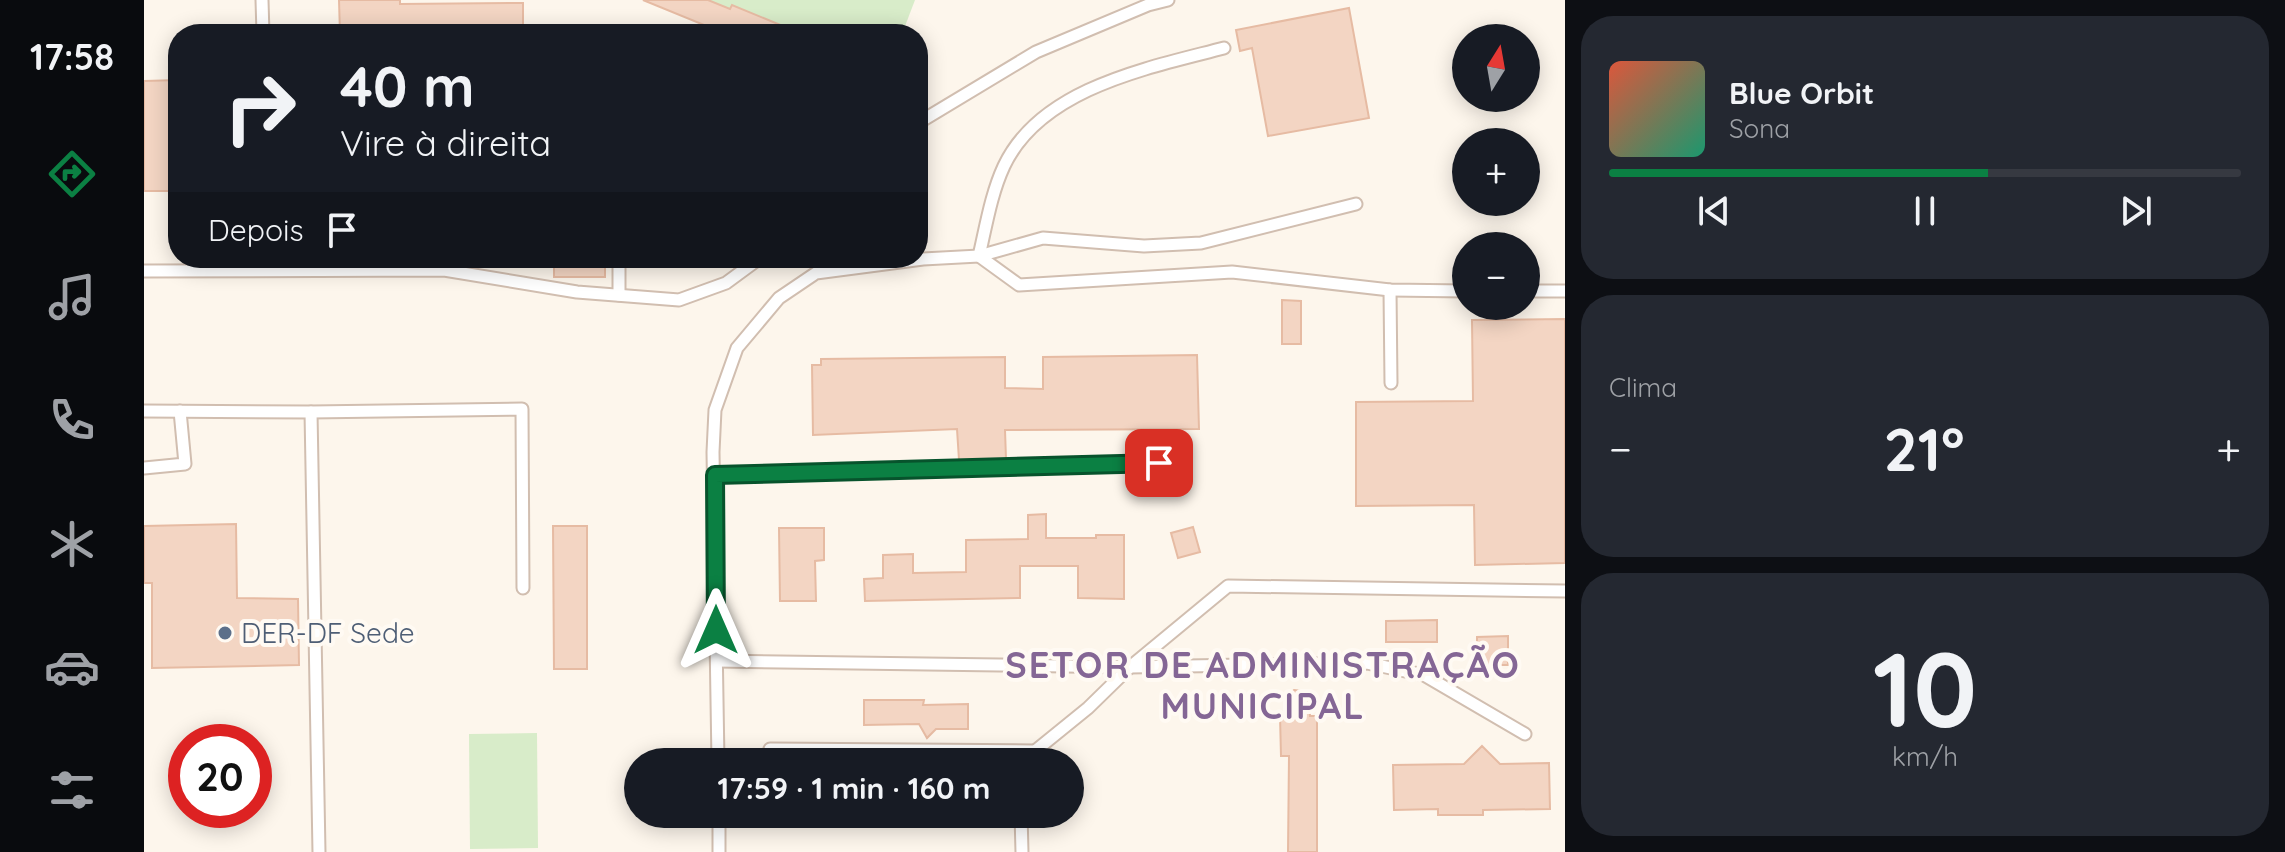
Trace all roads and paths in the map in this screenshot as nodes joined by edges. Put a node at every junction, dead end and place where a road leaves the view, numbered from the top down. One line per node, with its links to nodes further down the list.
1 (262, 0): 3 (lane)
2 (1168, 0): 5 (lane)
3 (263, 24)
4 (1224, 48): 7 (lane)
5 (928, 117)
6 (1356, 204): 7 (lane)
7 (979, 256): 8 (lane); 15 (lane)
8 (928, 259)
9 (195, 268): 14 (lane)
10 (384, 268): 19 (lane)
11 (619, 268): 19 (lane)
12 (746, 268): 19 (lane)
13 (854, 268): 26 (lane)
14 (144, 271)
15 (1390, 290): 16 (lane); 20 (lane)
16 (1452, 291)
17 (1540, 291): 18 (lane)
18 (1565, 291)
19 (619, 295)
20 (1391, 383)
21 (144, 411): 22 (lane)
22 (180, 411): 23 (lane); 25 (lane)
23 (311, 412): 27 (lane); 36 (lane)
24 (1159, 463): 26 (lane)
25 (144, 468)
26 (715, 475): 29 (lane)
27 (523, 588)
28 (1565, 591): 30 (lane)
29 (717, 661): 30 (lane); 32 (lane)
30 (1130, 667): 31 (lane); 33 (lane)
31 (1525, 734)
32 (718, 748)
33 (1043, 748)
34 (719, 828): 37 (lane)
35 (1021, 828): 38 (lane)
36 (319, 852)
37 (719, 852)
38 (1022, 852)

